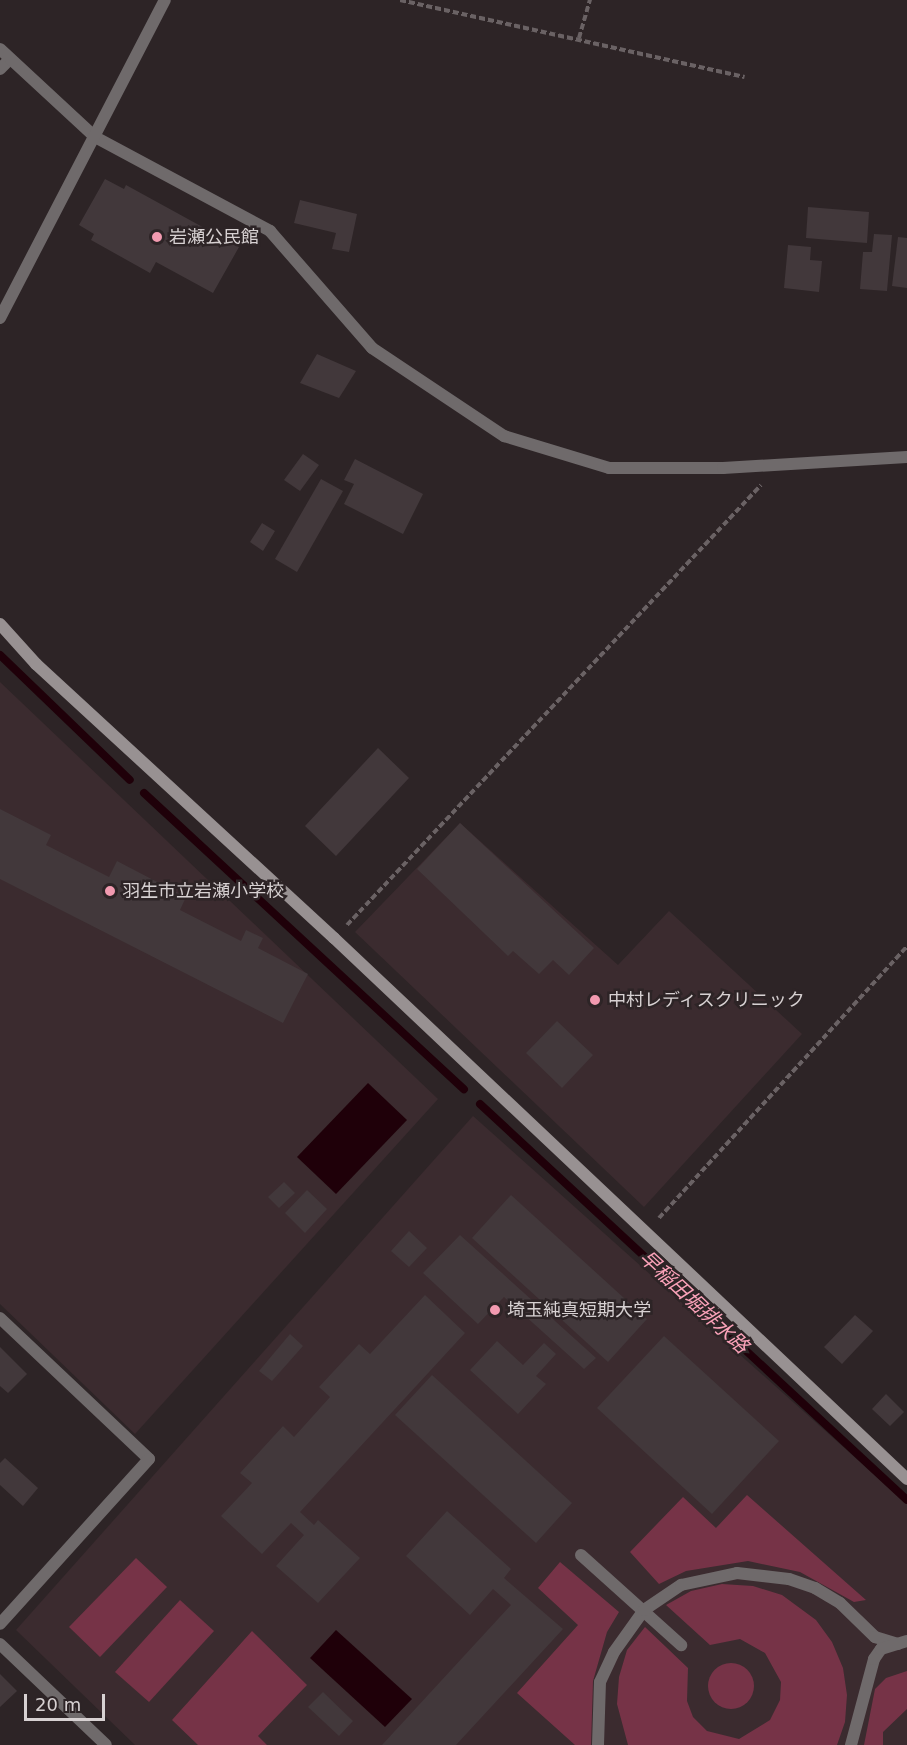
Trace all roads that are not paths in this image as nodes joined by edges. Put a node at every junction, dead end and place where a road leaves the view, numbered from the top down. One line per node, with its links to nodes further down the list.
1 (165, 0): 5 (street)
2 (0, 50): 3 (street)
3 (10, 59): 4 (street); 5 (street)
4 (0, 69)
5 (95, 137): 6 (street); 7 (street)
6 (0, 318)
7 (907, 457)
8 (0, 624): 10 (street)
9 (0, 1318): 13 (street)
10 (907, 1479)
11 (581, 1555): 12 (street)
12 (644, 1610): 14 (street); 16 (street); 18 (street)
13 (0, 1624)
14 (902, 1642): 19 (street)
15 (0, 1644): 17 (street)
16 (681, 1645)
17 (106, 1745)
18 (598, 1745)
19 (851, 1745)

